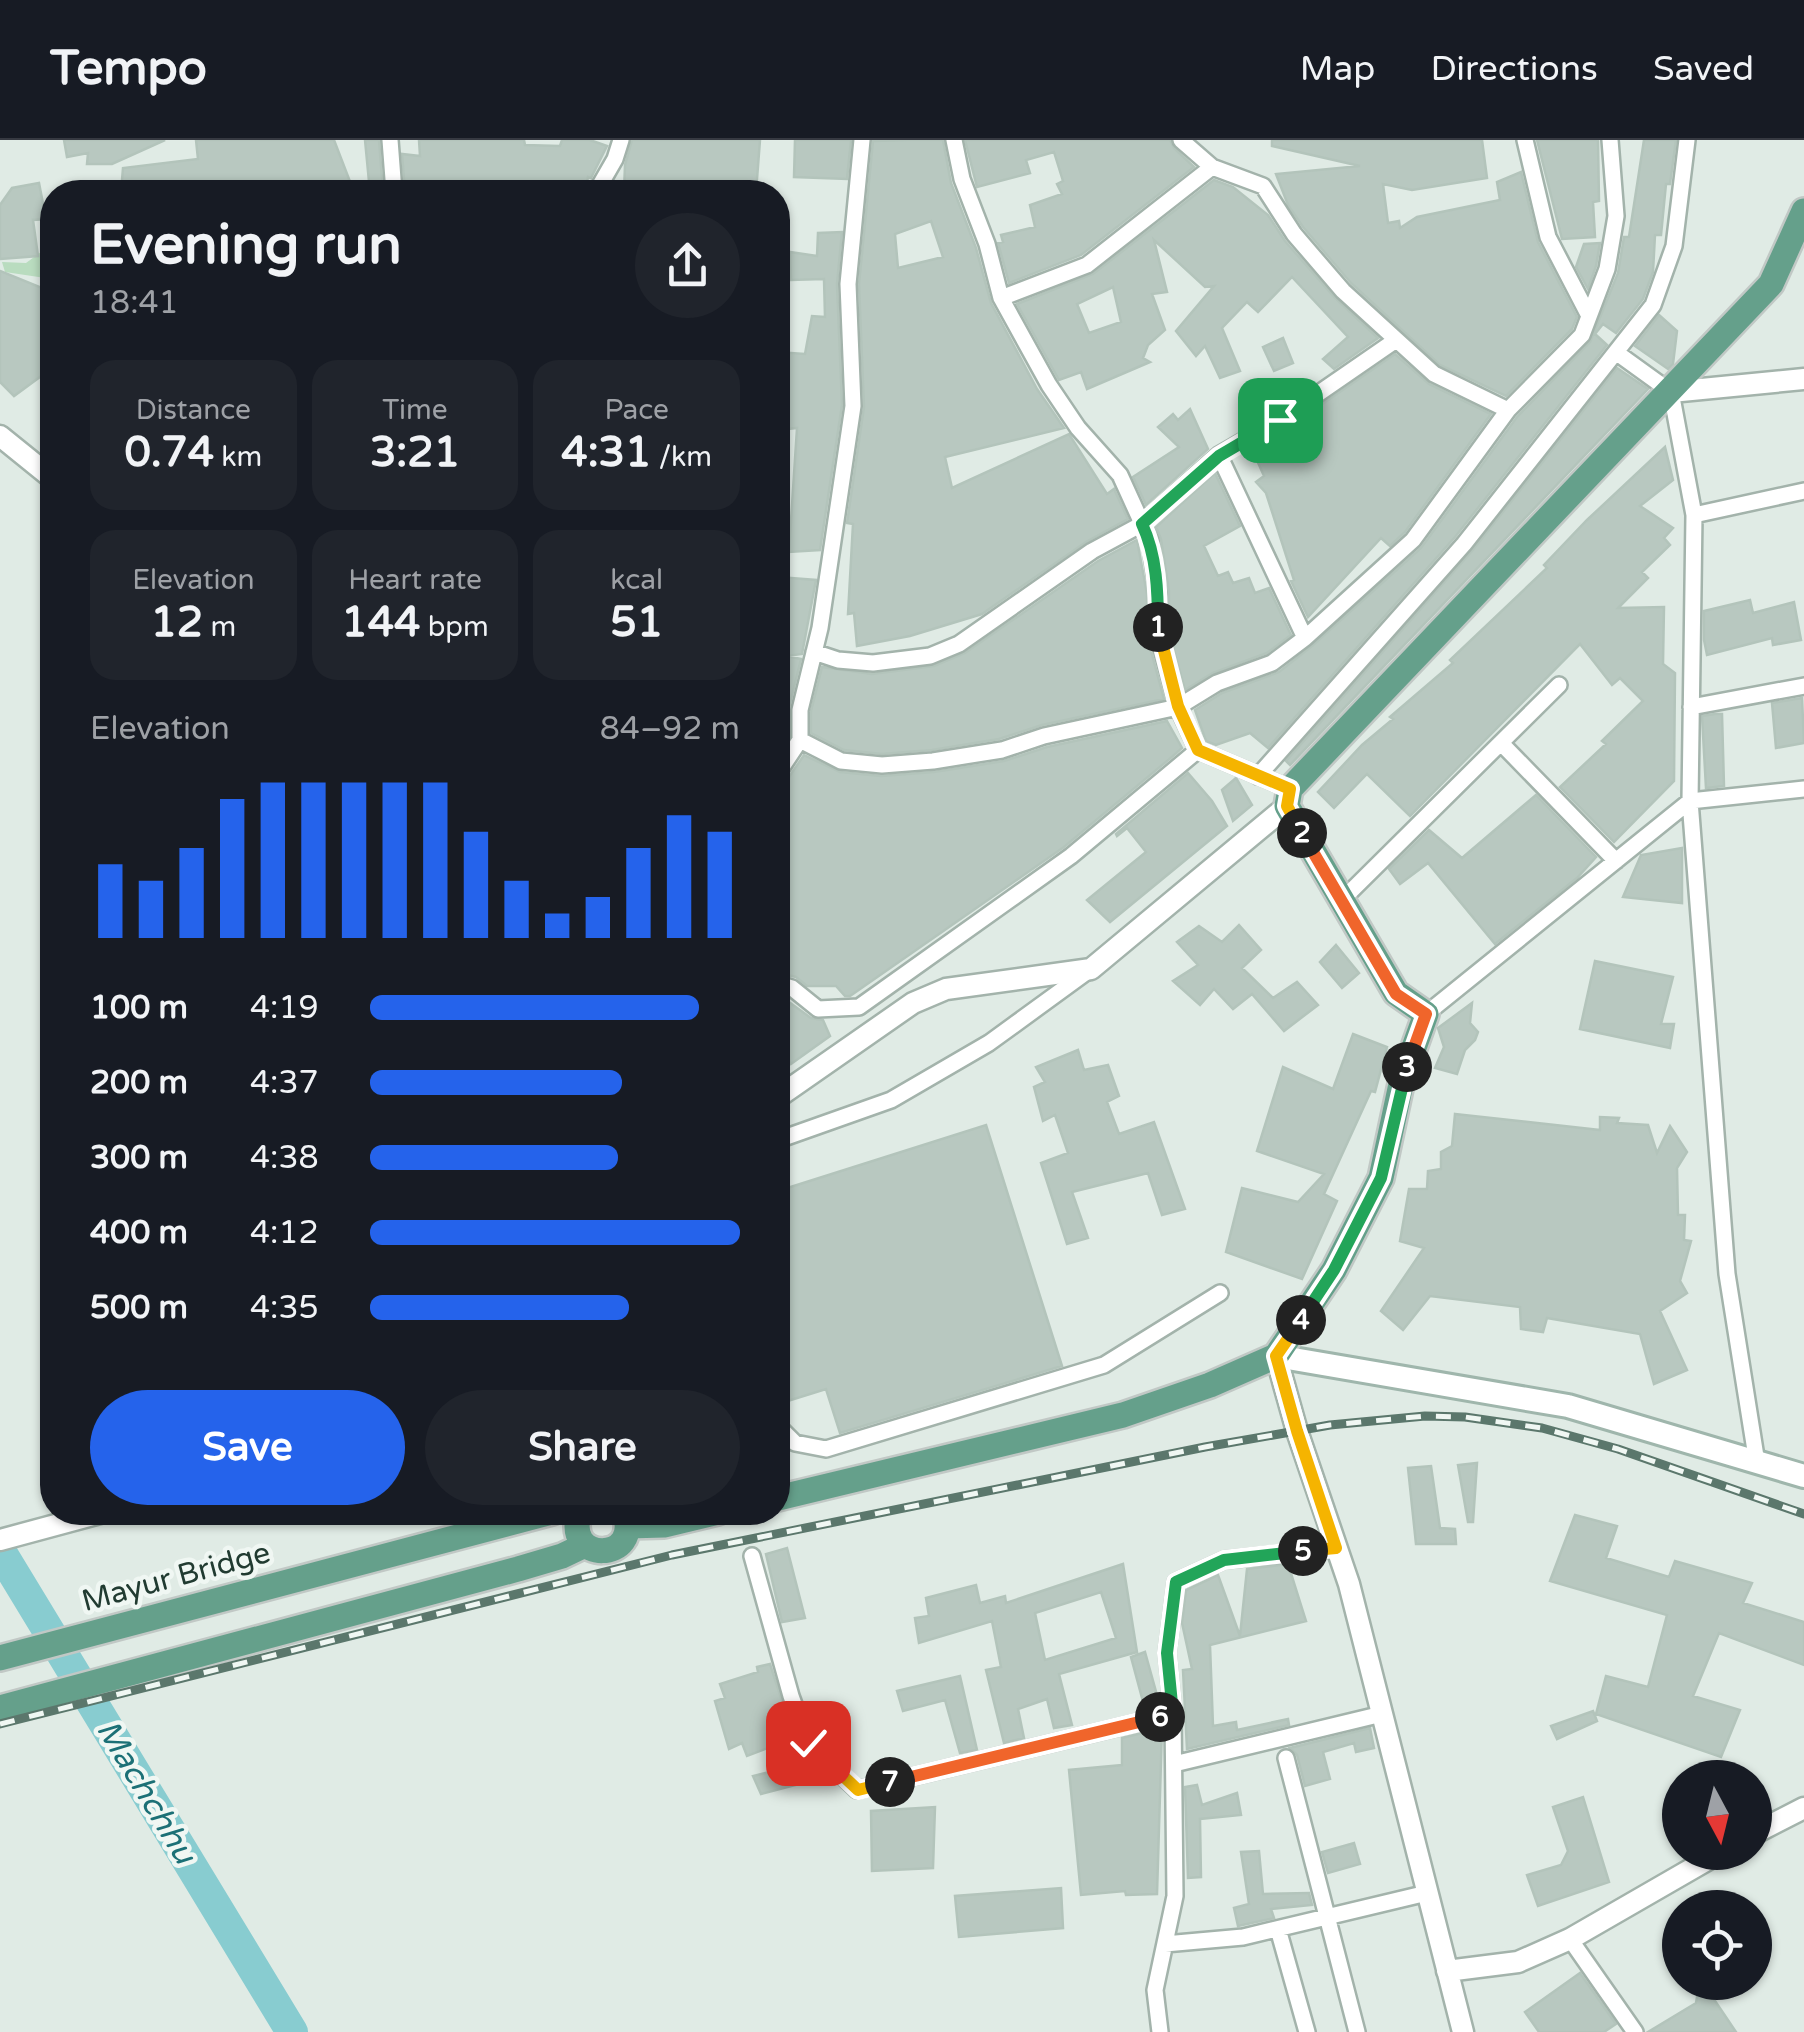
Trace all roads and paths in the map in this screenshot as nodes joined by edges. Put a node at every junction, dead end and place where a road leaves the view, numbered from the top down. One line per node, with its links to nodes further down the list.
1 (390, 140): 10 (street)
2 (620, 140): 11 (street)
3 (862, 140): 27 (street)
4 (954, 140): 13 (street)
5 (1180, 140): 9 (street)
6 (1525, 140): 14 (street)
7 (1610, 140): 14 (street)
8 (1687, 140): 16 (street)
9 (1212, 167): 13 (street); 15 (street)
10 (393, 180)
11 (603, 180)
12 (1804, 211): 18 (main road)
13 (1001, 298): 25 (street)
14 (1589, 316): 19 (street)
15 (1396, 340): 19 (street); 21 (street)
16 (1617, 353): 18 (street); 36 (street)
17 (1804, 379): 18 (street)
18 (1672, 392): 24 (street); 38 (main road)
19 (1508, 410): 26 (street)
20 (0, 436): 22 (street)
21 (1219, 456): 25 (street); 26 (street)
22 (40, 468)
23 (1804, 492): 24 (street)
24 (1694, 515): 31 (street)
25 (1142, 524): 27 (street); 30 (street)
26 (1305, 638): 30 (street)
27 (814, 652): 32 (street)
28 (1559, 685): 33 (street)
29 (1804, 686): 31 (street)
30 (1178, 706): 32 (street); 35 (street)
31 (1692, 707): 39 (street)
32 (800, 740): 34 (street)
33 (1501, 743): 40 (street); 41 (street)
34 (790, 748)
35 (1198, 750): 36 (street); 43 (street)
36 (1258, 776): 38 (street)
37 (1804, 789): 39 (street)
38 (1288, 798): 41 (main road); 42 (street)
39 (1690, 802): 40 (street); 50 (street)
40 (1616, 862): 44 (street)
41 (1342, 900): 44 (main road)
42 (1090, 969): 45 (street); 46 (street)
43 (790, 987)
44 (1426, 1014): 48 (main road)
45 (790, 1089)
46 (790, 1136)
47 (1220, 1292): 49 (street)
48 (1276, 1356): 50 (main road); 52 (main road); 58 (street)
49 (790, 1438)
50 (1758, 1462): 51 (main road)
51 (1804, 1476)
52 (790, 1495)
53 (56, 1525): 57 (street)
54 (502, 1525): 61 (main road, Mayur Bridge)
55 (577, 1525): 59 (main road)
56 (625, 1525): 59 (main road)
57 (0, 1540)
58 (1336, 1548): 63 (street); 64 (street)
59 (573, 1551): 62 (main road)
60 (752, 1556): 63 (street)
61 (0, 1658)
62 (0, 1708)
63 (1173, 1714): 66 (street)
64 (1382, 1714): 66 (street); 70 (street)
65 (1286, 1758): 71 (street)
66 (1174, 1764): 74 (street)
67 (1804, 1808): 68 (street)
68 (1772, 1824)
69 (1690, 1870): 73 (street)
70 (1427, 1893): 71 (street); 75 (street)
71 (1328, 1916): 72 (street); 78 (street)
72 (1278, 1929): 74 (street); 77 (street)
73 (1570, 1939): 75 (street); 80 (street)
74 (1165, 1944): 76 (street)
75 (1447, 1971): 79 (street)
76 (1160, 2032)
77 (1307, 2032)
78 (1357, 2032)
79 (1463, 2032)
80 (1634, 2032)

